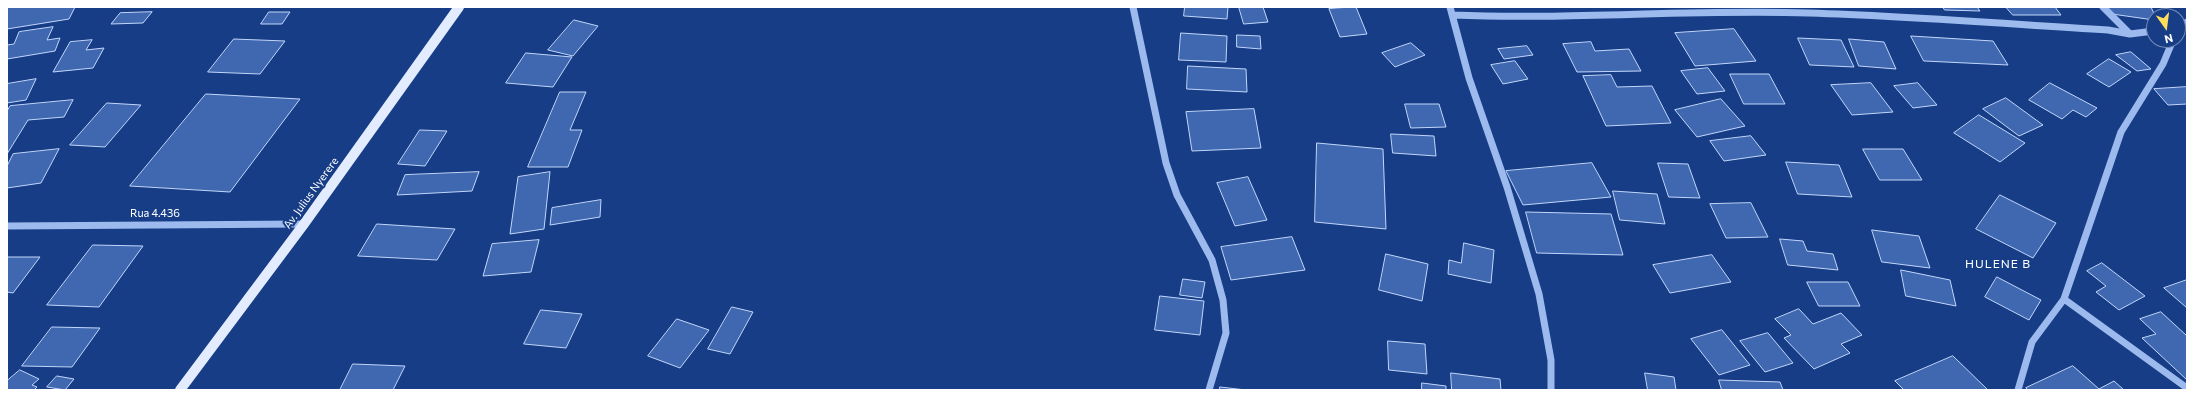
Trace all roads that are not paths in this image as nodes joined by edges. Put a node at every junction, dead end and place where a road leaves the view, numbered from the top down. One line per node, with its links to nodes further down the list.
1 (459, 7): 9 (main road, Av. Julius Nyerere)
2 (1133, 7): 14 (street)
3 (1450, 7): 5 (street)
4 (2103, 7): 7 (street)
5 (1453, 15): 7 (street); 15 (street)
6 (2146, 32): 7 (street)
7 (2130, 34)
8 (2170, 48): 11 (street)
9 (304, 224): 10 (street, Rua 4.436); 13 (main road, Av. Julius Nyerere)
10 (7, 226)
11 (2064, 299): 12 (street); 16 (street)
12 (2187, 388)
13 (180, 390)
14 (1209, 390)
15 (1552, 390)
16 (2018, 390)

